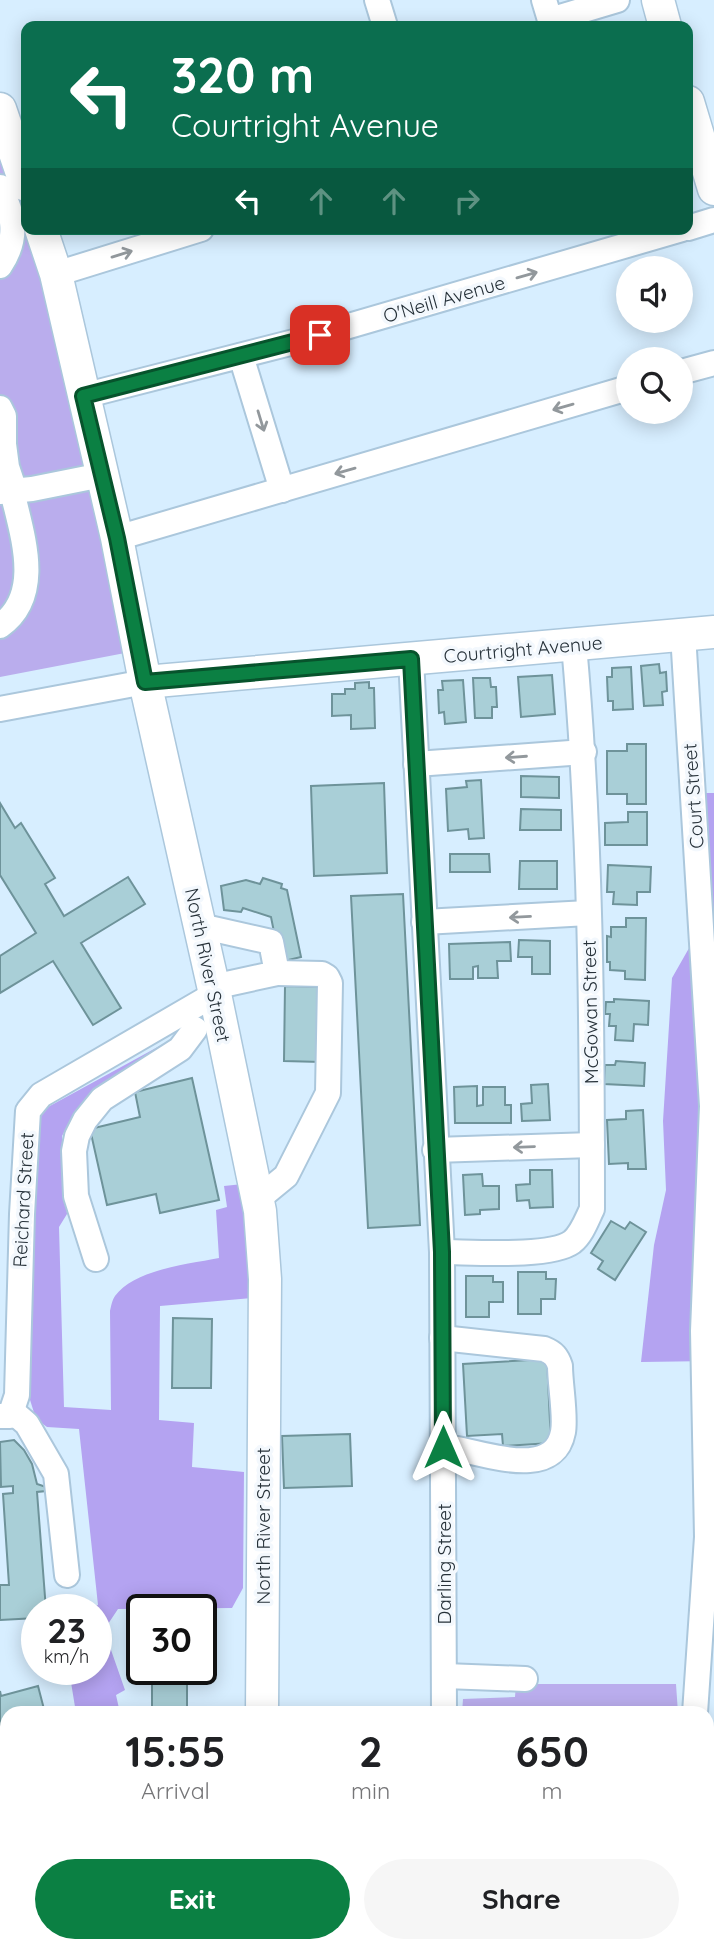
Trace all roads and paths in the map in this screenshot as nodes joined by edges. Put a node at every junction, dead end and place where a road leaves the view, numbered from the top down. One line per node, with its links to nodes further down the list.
1 (377, 0): 5 (street)
2 (617, 0): 4 (street)
3 (658, 0): 6 (main road)
4 (548, 15)
5 (383, 21)
6 (664, 21)
7 (0, 109): 9 (main road)
8 (693, 119): 11 (main road)
9 (21, 170)
10 (0, 187): 17 (street)
11 (714, 190)
12 (714, 220): 13 (street)
13 (693, 226)
14 (43, 235): 18 (main road, North River Street)
15 (182, 235): 18 (street, one-way to 15)
16 (661, 235): 19 (street, O'Neill Avenue, one-way to 16)
17 (0, 266)
18 (56, 274): 23 (main road, North River Street)
19 (241, 356): 23 (street, O'Neill Avenue); 26 (street, one-way to 26)
20 (714, 363): 21 (street)
21 (693, 369)
22 (616, 392): 26 (street, one-way to 26)
23 (83, 396): 25 (main road, North River Street)
24 (0, 408): 27 (street)
25 (102, 475): 27 (street); 28 (main road, North River Street)
26 (282, 490): 28 (street)
27 (6, 492): 29 (street)
28 (117, 538): 34 (main road, North River Street)
29 (0, 626)
30 (714, 632): 31 (main road, Courtright Avenue)
31 (683, 634): 32 (main road, Courtright Avenue); 57 (street, Court Street)
32 (575, 645): 33 (main road, Courtright Avenue); 36 (street, McGowan Street)
33 (411, 659): 34 (main road, Courtright Avenue); 37 (street, Darling Street)
34 (145, 682): 35 (street, Courtright Avenue); 40 (main road, North River Street)
35 (0, 709)
36 (584, 752): 37 (street, one-way to 37); 38 (street, McGowan Street)
37 (416, 764): 39 (street, Darling Street)
38 (588, 913): 39 (street, one-way to 39); 44 (street, McGowan Street)
39 (424, 922): 45 (street, Darling Street)
40 (200, 926): 41 (street); 42 (main road, North River Street)
41 (277, 973): 42 (street); 46 (street)
42 (214, 990): 43 (main road, North River Street)
43 (200, 1023): 46 (main road, North River Street); 48 (street); 50 (street, Reichard Street)
44 (592, 1145): 45 (street, one-way to 45); 47 (street, McGowan Street)
45 (435, 1150): 47 (street, Darling Street)
46 (258, 1199): 55 (main road, North River Street)
47 (442, 1252): 49 (street, Darling Street)
48 (96, 1259)
49 (442, 1338): 51 (street, Darling Street); 51 (street)
50 (6, 1413): 52 (street)
51 (443, 1447): 53 (street, Darling Street)
52 (67, 1575)
53 (445, 1676): 54 (street); 56 (street, Darling Street)
54 (525, 1679)
55 (262, 1706)
56 (444, 1706)
57 (695, 1706)

